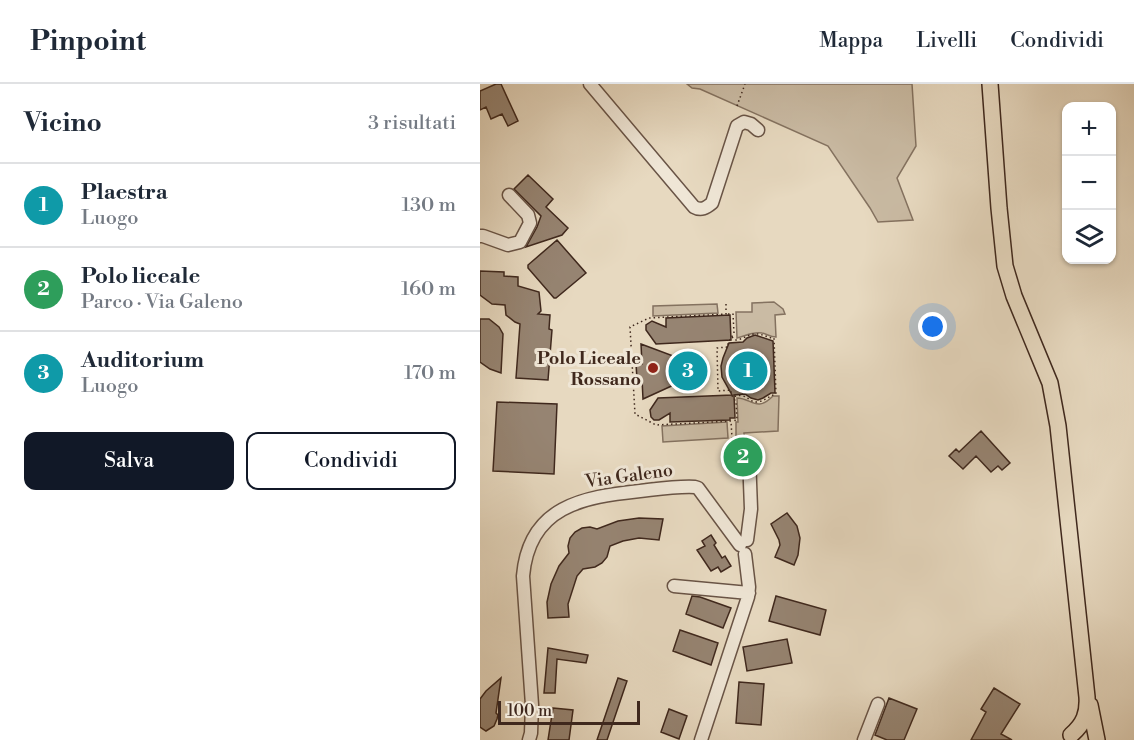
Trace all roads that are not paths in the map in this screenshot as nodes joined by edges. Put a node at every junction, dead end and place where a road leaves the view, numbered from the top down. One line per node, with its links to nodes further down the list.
1 (590, 84): 3 (street)
2 (990, 84): 10 (main road)
3 (758, 130)
4 (509, 195): 5 (street)
5 (480, 236)
6 (749, 456): 7 (street)
7 (744, 546): 9 (street); 13 (street, Via Galeno)
8 (674, 586): 9 (street)
9 (748, 593): 14 (street)
10 (1087, 697): 12 (main road); 16 (main road)
11 (878, 704): 15 (street)
12 (1069, 737): 16 (main road)
13 (529, 740)
14 (701, 740)
15 (864, 740)
16 (1097, 740)

